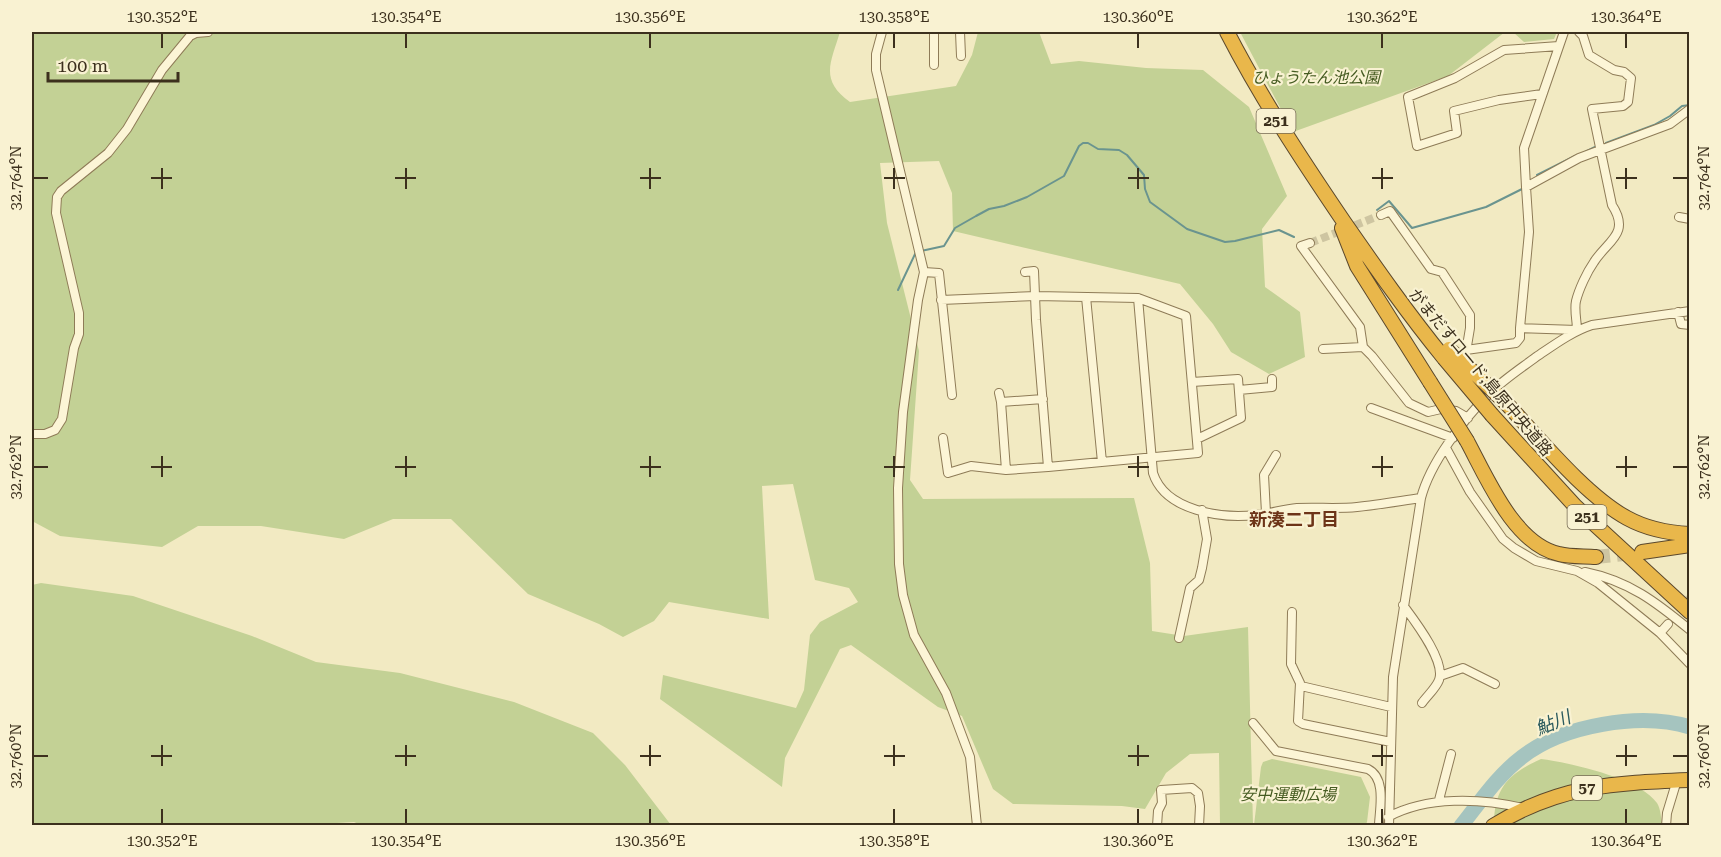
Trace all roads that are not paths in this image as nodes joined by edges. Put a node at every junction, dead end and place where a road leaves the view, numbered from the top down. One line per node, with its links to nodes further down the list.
1 (208, 32): 45 (street)
2 (882, 32): 20 (street)
3 (934, 32): 10 (street)
4 (960, 32): 9 (street)
5 (1227, 32): 15 (highway, がまだすロード;島原中央道路 / 251)
6 (1564, 32): 8 (street)
7 (1579, 32): 13 (street)
8 (1559, 46): 11 (street); 11 (street)
9 (961, 56)
10 (934, 66)
11 (1542, 94): 14 (street)
12 (1689, 109): 13 (street)
13 (1600, 150): 14 (street); 30 (street)
14 (1526, 187): 29 (street)
15 (1333, 205): 34 (highway, がまだすロード;島原中央道路 / 251); 48 (highway, bridge)
16 (1380, 215): 33 (street)
17 (1679, 217): 18 (street)
18 (1689, 219)
19 (1310, 243): 31 (street)
20 (924, 272): 25 (street); 83 (street)
21 (1025, 272): 22 (street)
22 (1036, 296): 23 (street); 25 (street); 41 (street)
23 (1086, 297): 24 (street); 52 (street)
24 (1138, 298): 36 (street); 51 (street)
25 (941, 300): 39 (street)
26 (1689, 310): 27 (street)
27 (1678, 312): 28 (street); 30 (street)
28 (1689, 326)
29 (1521, 328): 30 (street); 33 (street)
30 (1577, 330): 40 (street)
31 (1363, 347): 32 (street); 44 (street)
32 (1323, 349)
33 (1466, 350): 40 (street)
34 (1446, 354): 58 (highway, bridge); 65 (highway, がまだすロード;島原中央道路 / 251, bridge)
35 (1272, 379): 37 (street)
36 (1192, 382): 37 (street); 47 (street)
37 (1239, 390): 47 (street)
38 (999, 393): 42 (street)
39 (952, 395)
40 (1488, 395): 44 (street)
41 (1043, 399): 42 (street); 53 (street)
42 (1000, 402): 54 (street)
43 (1371, 408): 48 (street)
44 (1468, 418): 48 (street)
45 (32, 434)
46 (943, 438): 54 (street)
47 (1197, 439): 51 (street)
48 (1460, 440): 49 (street); 61 (highway)
49 (1446, 448): 55 (street); 62 (street)
50 (1276, 455): 57 (street)
51 (1151, 457): 52 (street); 56 (street)
52 (1102, 462): 53 (street)
53 (1048, 467): 54 (street)
54 (1006, 470)
55 (1421, 498): 57 (street); 63 (street)
56 (1202, 510): 57 (street); 69 (street)
57 (1266, 513)
58 (1689, 534)
59 (1689, 545): 60 (highway)
60 (1642, 552)
61 (1596, 557)
62 (1577, 571): 67 (street); 68 (street)
63 (1403, 605): 71 (street); 75 (street)
64 (1292, 612): 73 (street)
65 (1689, 612)
66 (1668, 624): 68 (street)
67 (1689, 630)
68 (1660, 633): 70 (street)
69 (1179, 638)
70 (1689, 664)
71 (1440, 676): 72 (street); 74 (street)
72 (1496, 684)
73 (1301, 686): 75 (street); 77 (street)
74 (1422, 703)
75 (1391, 707): 77 (street)
76 (1253, 723): 86 (street)
77 (1391, 742): 82 (street)
78 (1450, 754): 80 (street)
79 (1683, 780): 81 (highway, 57); 89 (street)
80 (1439, 801): 81 (street); 82 (street)
81 (1524, 808): 88 (highway, 57)
82 (1390, 816): 86 (street); 87 (street)
83 (977, 825)
84 (1157, 825): 85 (street)
85 (1199, 825)
86 (1378, 825)
87 (1389, 825)
88 (1493, 825)
89 (1666, 825)

